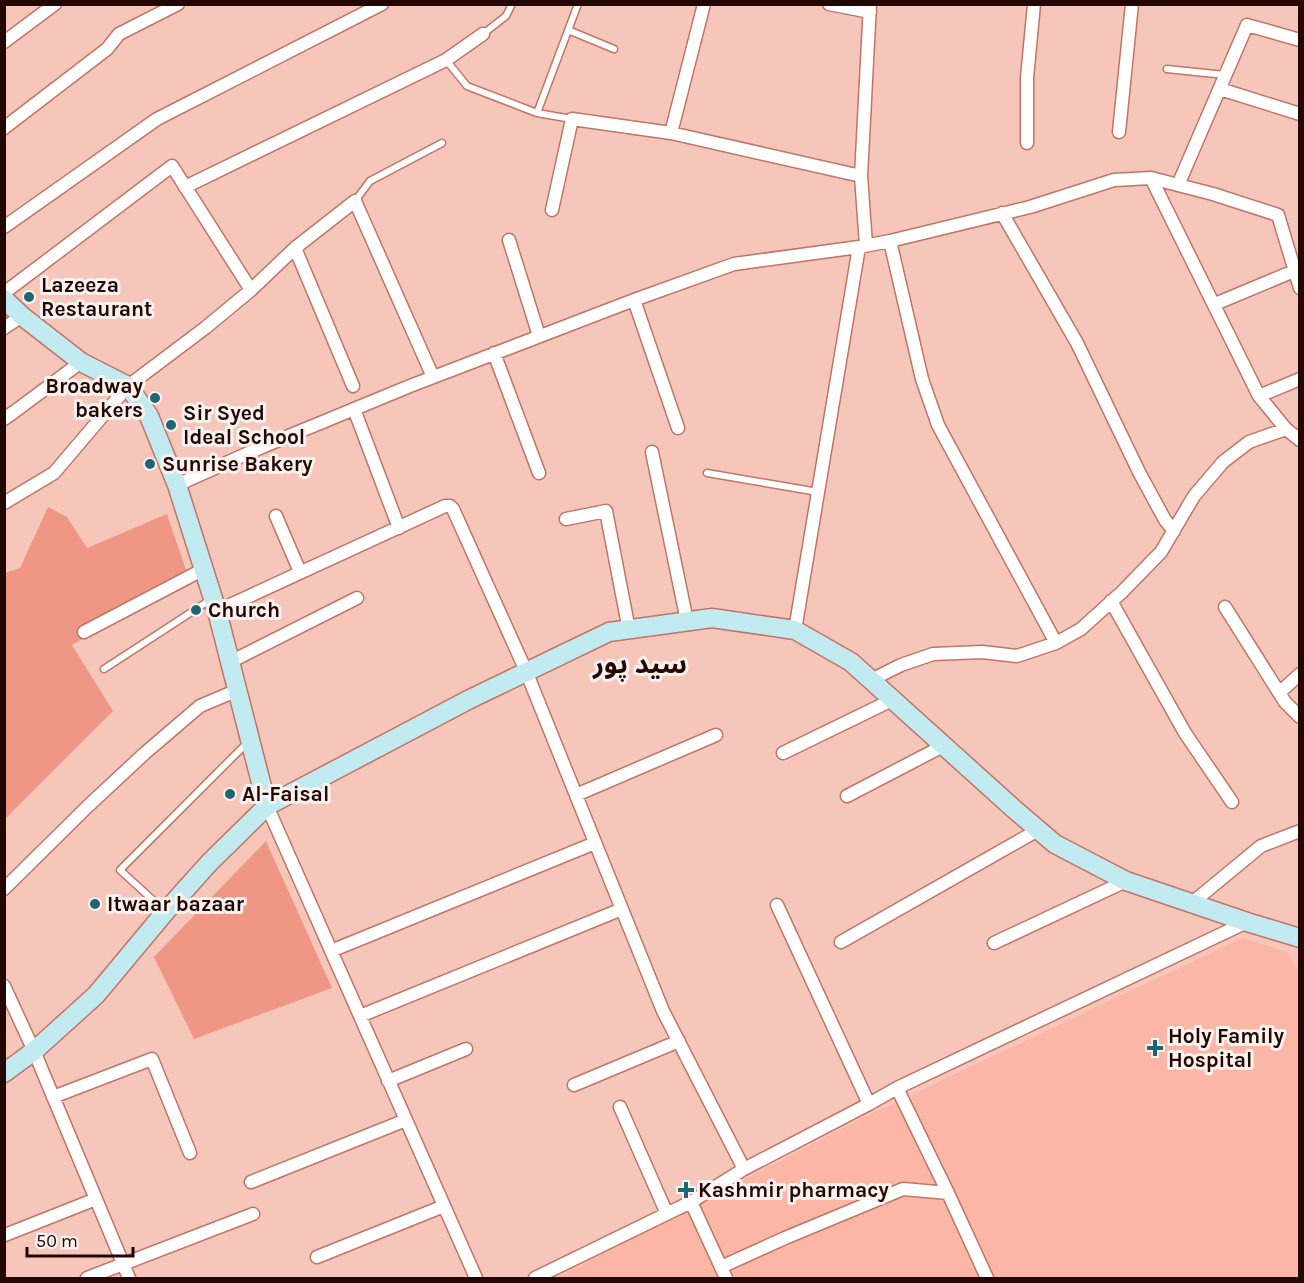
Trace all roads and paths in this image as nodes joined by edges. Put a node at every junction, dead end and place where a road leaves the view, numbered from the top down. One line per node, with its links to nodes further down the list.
1 (55, 4): 14 (street)
2 (178, 4): 23 (street)
3 (382, 4): 35 (street)
4 (512, 4): 12 (lane)
5 (578, 4): 11 (lane)
6 (704, 4): 25 (street)
7 (829, 4): 10 (street)
8 (1034, 4): 27 (street)
9 (1132, 4): 24 (street)
10 (870, 8): 28 (street)
11 (568, 30): 15 (lane); 20 (lane)
12 (483, 34): 16 (street)
13 (1299, 40): 18 (street)
14 (4, 42)
15 (614, 49)
16 (446, 60): 20 (lane); 31 (street)
17 (1167, 69): 18 (lane)
18 (1225, 75): 19 (street)
19 (1220, 89): 21 (street); 30 (street)
20 (537, 112): 22 (lane)
21 (1299, 114)
22 (572, 119): 25 (street); 33 (street)
23 (4, 128)
24 (1119, 132)
25 (671, 133): 28 (street)
26 (442, 143): 32 (lane)
27 (1027, 143)
28 (861, 176): 38 (street)
29 (1152, 178): 30 (street); 34 (street); 46 (street)
30 (1178, 185): 40 (street)
31 (185, 187): 42 (street); 43 (street)
32 (355, 201): 39 (street); 52 (street)
33 (552, 210)
34 (1002, 213): 37 (street); 71 (street)
35 (4, 227)
36 (509, 240): 49 (street)
37 (890, 241): 38 (street); 82 (street)
38 (863, 246): 45 (street); 66 (street)
39 (295, 248): 42 (street); 55 (street)
40 (1294, 271): 41 (street); 46 (street)
41 (1299, 288)
42 (251, 290): 54 (street)
43 (4, 293)
44 (4, 299): 47 (main road)
45 (634, 300): 49 (street); 59 (street)
46 (1215, 304): 56 (street)
47 (22, 316): 48 (street); 51 (main road)
48 (4, 328)
49 (539, 336): 50 (street)
50 (494, 353): 52 (street); 63 (street)
51 (81, 362): 54 (main road); 58 (street)
52 (433, 377): 57 (street)
53 (1299, 379): 56 (street)
54 (128, 386): 65 (main road); 67 (street)
55 (353, 386)
56 (1259, 396): 60 (street)
57 (354, 409): 65 (street); 70 (street)
58 (4, 418)
59 (678, 428)
60 (1286, 429): 61 (street); 71 (street)
61 (1299, 440)
62 (652, 452): 78 (street)
63 (539, 473)
64 (707, 473): 66 (lane)
65 (177, 485): 72 (main road)
66 (818, 492): 80 (street)
67 (4, 503)
68 (276, 516): 73 (street)
69 (566, 519): 79 (street)
70 (399, 528): 73 (street); 85 (street)
71 (1174, 531): 75 (street)
72 (204, 569): 76 (main road); 81 (street)
73 (300, 572): 76 (street)
74 (357, 598): 83 (street)
75 (1112, 601): 82 (street); 98 (street)
76 (215, 604): 83 (main road); 84 (lane)
77 (1225, 608): 89 (street)
78 (687, 621): 79 (main road); 80 (main road)
79 (629, 630): 85 (main road)
80 (795, 630): 87 (main road)
81 (84, 632)
82 (1056, 644): 87 (street)
83 (230, 662): 88 (main road)
84 (104, 669)
85 (526, 671): 96 (street); 99 (main road)
86 (1299, 674): 89 (street)
87 (871, 680): 90 (main road)
88 (238, 690): 93 (main road); 104 (street)
89 (1279, 693): 91 (street)
90 (892, 700): 94 (main road); 95 (street)
91 (1299, 717)
92 (716, 735): 96 (street)
93 (250, 740): 99 (main road); 108 (lane)
94 (943, 746): 97 (street); 100 (main road)
95 (783, 753)
96 (576, 795): 102 (street)
97 (847, 796)
98 (1232, 802)
99 (267, 806): 108 (main road); 113 (street)
100 (1038, 830): 103 (main road); 111 (street)
101 (1299, 831): 105 (street)
102 (596, 843): 107 (street); 113 (street)
103 (1126, 881): 105 (main road); 112 (street)
104 (4, 889)
105 (1192, 903): 109 (main road)
106 (777, 905): 124 (street)
107 (622, 909): 115 (street); 116 (street)
108 (166, 912): 118 (main road)
109 (1247, 922): 110 (main road); 122 (street)
110 (1299, 938)
111 (841, 942)
112 (994, 943)
113 (331, 951): 115 (street)
114 (4, 986): 118 (street)
115 (360, 1016): 120 (street)
116 (679, 1041): 121 (street); 128 (street)
117 (466, 1049): 120 (street)
118 (34, 1051): 119 (main road); 123 (street)
119 (4, 1072)
120 (388, 1081): 126 (street)
121 (574, 1085)
122 (897, 1088): 124 (street); 130 (street)
123 (53, 1097): 127 (street); 131 (street)
124 (869, 1104): 128 (street)
125 (620, 1107): 135 (street)
126 (406, 1120): 129 (street); 133 (street)
127 (190, 1153)
128 (744, 1169): 132 (street)
129 (251, 1182)
130 (948, 1193): 139 (street); 144 (street)
131 (96, 1199): 136 (street); 138 (street)
132 (691, 1202): 135 (street); 139 (street)
133 (444, 1206): 137 (street); 142 (street)
134 (253, 1214): 138 (street)
135 (667, 1214): 143 (street)
136 (6, 1235)
137 (317, 1257)
138 (123, 1264): 140 (street); 141 (street)
139 (724, 1273)
140 (87, 1278)
141 (129, 1278)
142 (476, 1278)
143 (535, 1278)
144 (987, 1278)

